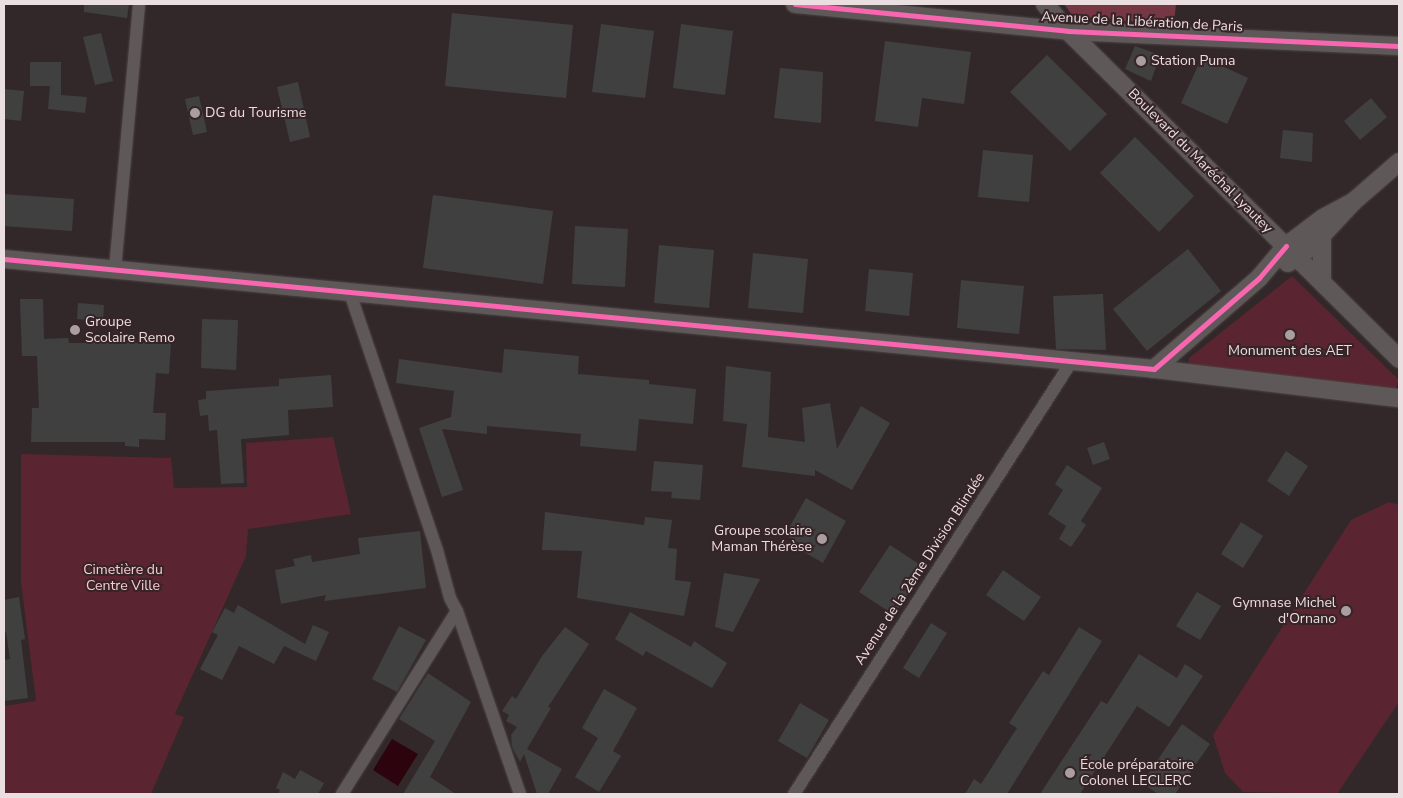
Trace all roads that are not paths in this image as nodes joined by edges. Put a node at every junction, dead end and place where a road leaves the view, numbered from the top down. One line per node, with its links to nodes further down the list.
1 (140, 4): 11 (street)
2 (795, 4): 4 (street, Avenue de la Libération de Paris)
3 (1045, 4): 4 (street, Boulevard du Maréchal Lyautey)
4 (1068, 31): 5 (street, Avenue de la Libération de Paris); 9 (street, Boulevard du Maréchal Lyautey)
5 (1399, 46)
6 (1399, 162): 7 (street)
7 (1353, 202): 8 (street); 9 (street)
8 (1322, 236): 9 (street); 12 (street)
9 (1292, 252): 12 (street, Boulevard du Maréchal Lyautey); 16 (street)
10 (4, 259): 11 (street)
11 (115, 269): 13 (street)
12 (1322, 281): 14 (street, Boulevard du Maréchal Lyautey)
13 (350, 292): 15 (street); 18 (street)
14 (1399, 359)
15 (1072, 361): 16 (street); 21 (street, Avenue de la 2ème Division Blindée)
16 (1154, 369): 17 (street)
17 (1399, 398)
18 (457, 611): 19 (street); 20 (street)
19 (342, 794)
20 (520, 794)
21 (794, 794)

